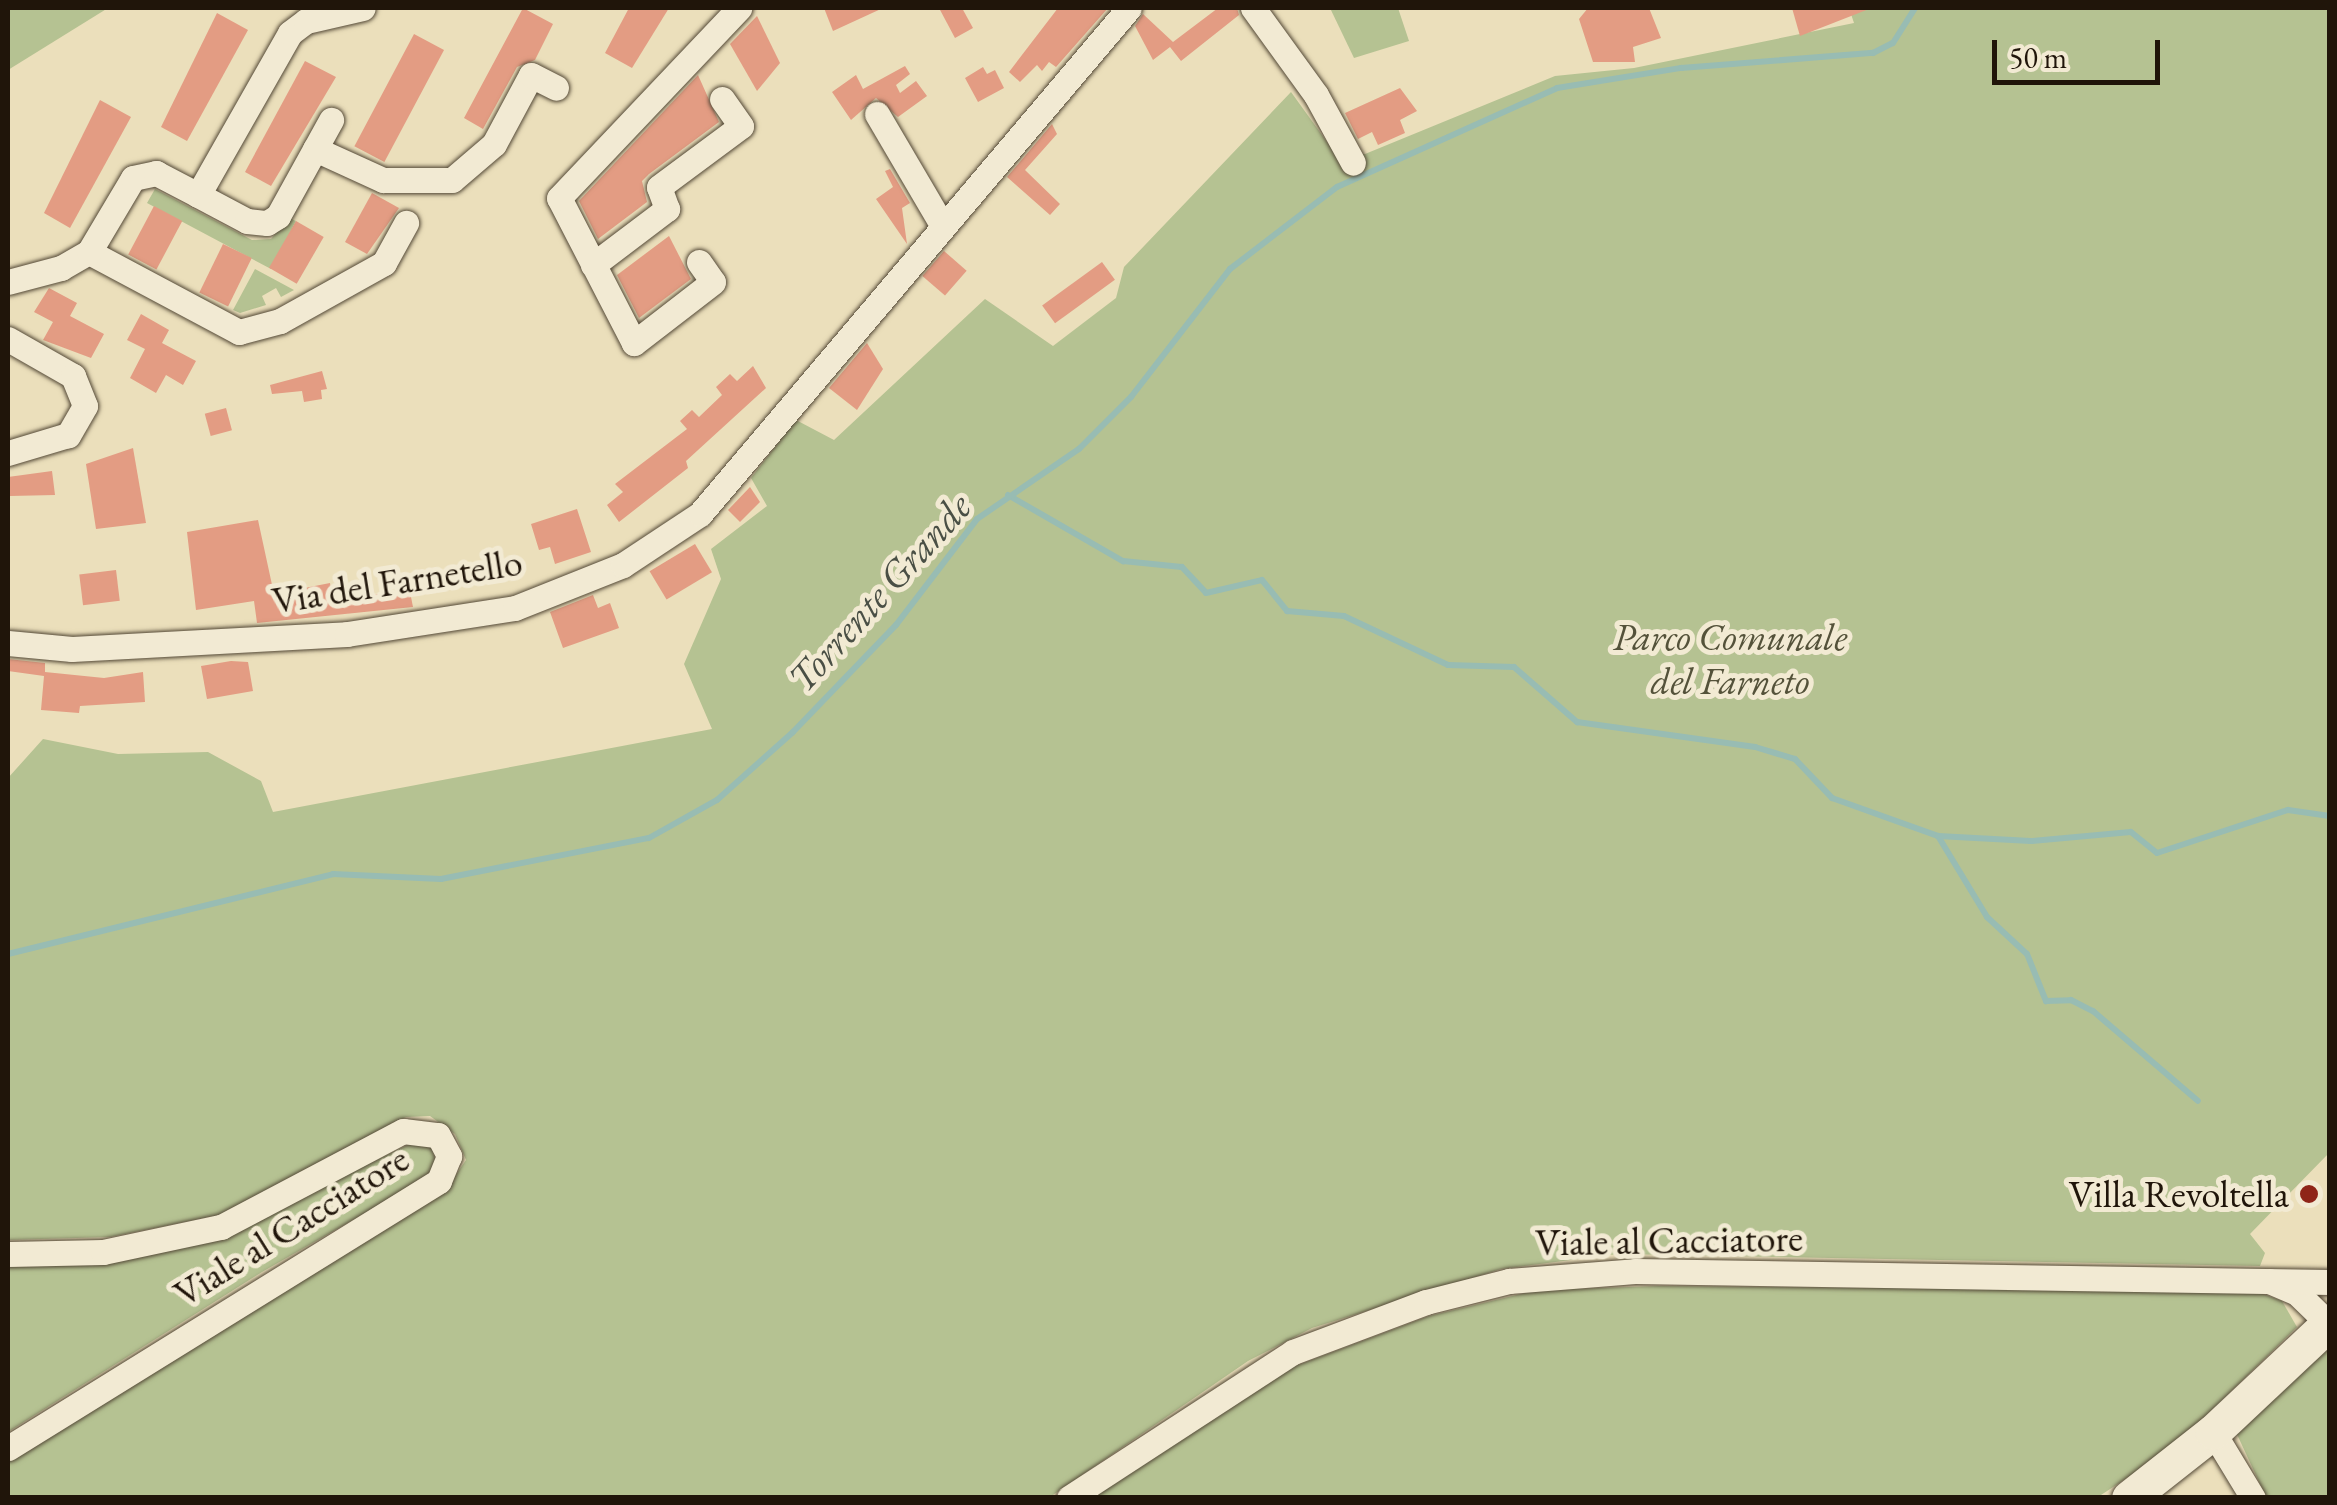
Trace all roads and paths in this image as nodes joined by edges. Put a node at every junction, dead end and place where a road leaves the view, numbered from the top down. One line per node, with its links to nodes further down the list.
1 (363, 8): 13 (street)
2 (739, 8): 18 (street)
3 (1128, 8): 15 (street, Via del Farnetello)
4 (1253, 8): 10 (street)
5 (556, 88): 9 (street)
6 (722, 99): 12 (street)
7 (877, 114): 15 (street)
8 (332, 120): 9 (street)
9 (315, 149): 13 (street)
10 (1353, 162)
11 (643, 165): 12 (street)
12 (659, 187): 18 (street)
13 (198, 195): 16 (street)
14 (406, 223): 16 (street)
15 (942, 224): 22 (street, Via del Farnetello)
16 (89, 252): 19 (street)
17 (699, 262): 18 (street)
18 (594, 264)
19 (8, 282)
20 (8, 338): 21 (street)
21 (8, 453)
22 (8, 643)
23 (8, 1254): 28 (street, Viale al Cacciatore)
24 (2265, 1280): 25 (street, Viale al Cacciatore); 26 (street); 29 (street, Viale al Cacciatore)
25 (2330, 1282)
26 (2329, 1322): 27 (main road)
27 (2213, 1432): 30 (main road); 31 (street)
28 (8, 1448)
29 (1069, 1498)
30 (2129, 1498)
31 (2253, 1498)

